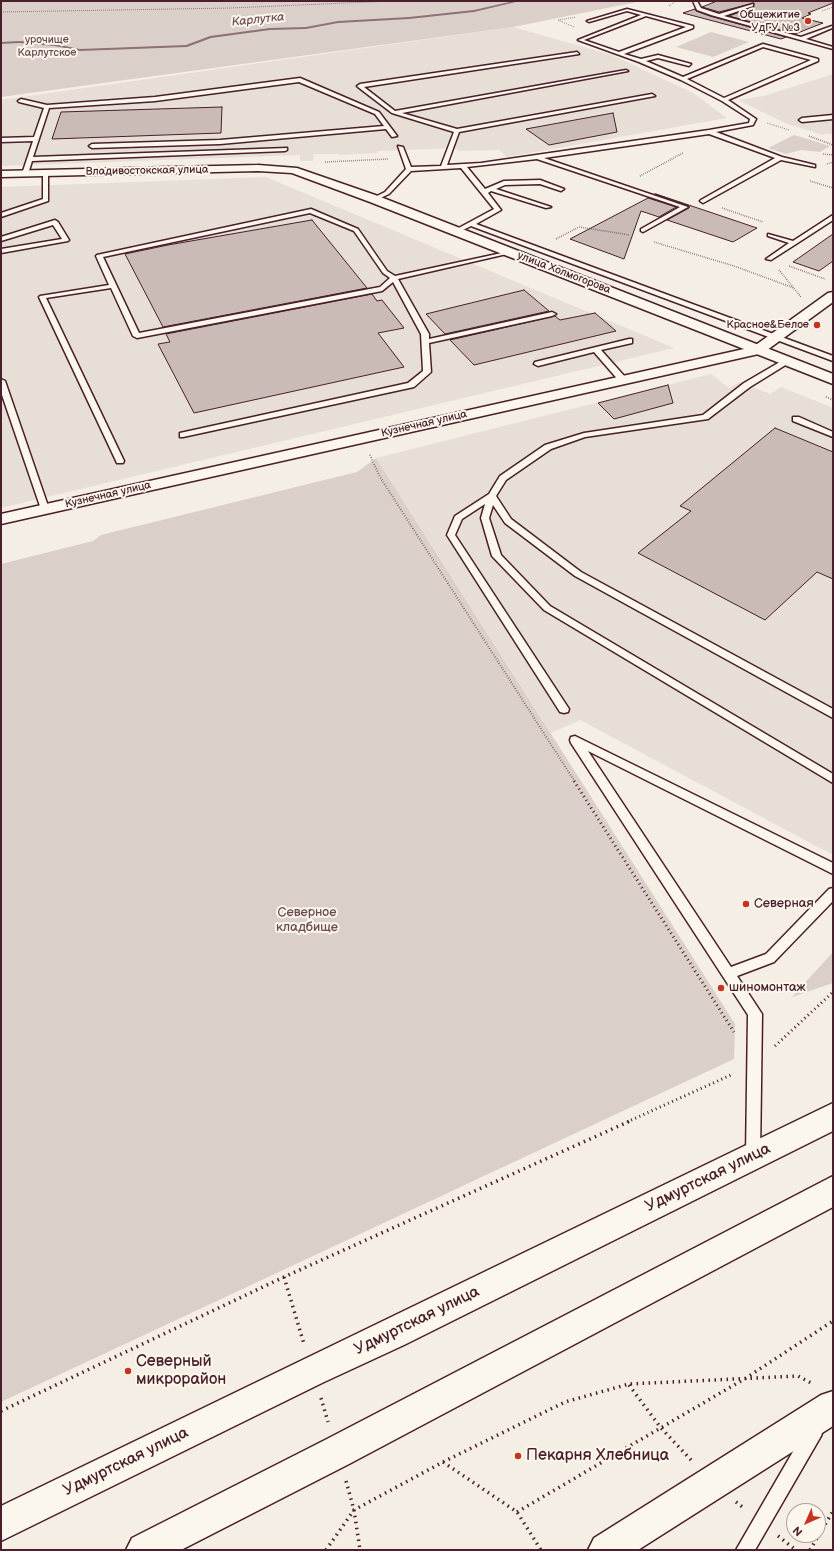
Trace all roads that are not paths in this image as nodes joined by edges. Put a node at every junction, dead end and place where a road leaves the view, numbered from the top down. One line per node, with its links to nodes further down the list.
1 (695, 1): 4 (lane)
2 (751, 5): 4 (lane)
3 (646, 15): 5 (lane); 10 (lane); 10 (lane)
4 (719, 16): 7 (lane)
5 (589, 21)
6 (830, 27): 7 (lane)
7 (801, 39): 8 (lane)
8 (833, 48)
9 (577, 53): 19 (lane)
10 (622, 53): 11 (lane)
11 (641, 61): 12 (lane); 14 (lane)
12 (689, 65)
13 (626, 71): 19 (lane)
14 (683, 79): 16 (lane); 16 (lane)
15 (652, 96): 23 (lane)
16 (724, 100): 24 (lane)
17 (21, 101): 18 (lane)
18 (47, 107): 22 (lane); 26 (lane)
19 (394, 112): 23 (lane)
20 (833, 117): 21 (lane)
21 (802, 120)
22 (388, 127): 25 (lane); 28 (lane)
23 (457, 131): 36 (lane)
24 (710, 132): 31 (lane); 32 (lane)
25 (394, 136)
26 (36, 139): 27 (lane); 33 (lane)
27 (1, 140)
28 (92, 146)
29 (400, 147): 37 (lane)
30 (285, 148): 33 (lane)
31 (536, 158): 34 (lane); 51 (lane)
32 (780, 158): 35 (lane); 46 (lane)
33 (30, 159): 41 (lane)
34 (463, 166): 36 (lane); 44 (lane)
35 (813, 166)
36 (443, 167): 37 (lane)
37 (409, 169): 45 (lane)
38 (293, 170): 39 (street, Владивостокская улица); 45 (street, улица Холмогорова)
39 (45, 173): 41 (street, Владивостокская улица); 48 (lane)
40 (1, 174): 41 (street, Владивостокская улица)
41 (25, 174)
42 (491, 189): 43 (lane); 44 (lane); 47 (lane)
43 (561, 189)
44 (484, 192): 50 (lane)
45 (374, 200): 53 (street, улица Холмогорова)
46 (703, 201)
47 (548, 207)
48 (1, 214)
49 (833, 218): 57 (lane)
50 (471, 224): 53 (lane); 65 (lane)
51 (643, 230)
52 (1, 231): 55 (lane)
53 (457, 231): 59 (street, улица Холмогорова)
54 (770, 235): 57 (lane)
55 (10, 236): 56 (lane); 58 (lane)
56 (1, 239)
57 (794, 243): 60 (lane)
58 (1, 251)
59 (509, 252): 61 (lane); 69 (street, улица Холмогорова)
60 (769, 259)
61 (394, 278): 62 (lane); 62 (lane); 67 (lane)
62 (113, 286): 79 (lane)
63 (833, 296): 65 (street, Кузнечная улица)
64 (552, 314): 67 (lane)
65 (777, 337): 69 (street, Кузнечная улица); 70 (lane)
66 (629, 341): 68 (lane)
67 (426, 342): 77 (lane)
68 (596, 349): 72 (lane); 74 (lane)
69 (758, 350): 71 (street, улица Холмогорова); 74 (street, Кузнечная улица)
70 (833, 359)
71 (788, 361): 73 (street, улица Холмогорова); 80 (lane)
72 (538, 364)
73 (833, 379)
74 (623, 380): 81 (street, Кузнечная улица)
75 (1, 381): 81 (lane)
76 (796, 420): 78 (lane)
77 (183, 435)
78 (833, 435)
79 (120, 461)
80 (492, 496): 83 (lane); 84 (lane); 85 (lane)
81 (45, 509): 82 (street, Кузнечная улица)
82 (1, 519)
83 (564, 709)
84 (833, 714)
85 (833, 779)
86 (833, 869): 88 (lane)
87 (833, 893): 88 (lane)
88 (729, 974): 90 (lane)
89 (833, 1117): 90 (street, Удмуртская улица)
90 (752, 1156): 93 (street, Удмуртская улица)
91 (833, 1191): 94 (street)
92 (826, 1402): 95 (street); 96 (lane)
93 (1, 1524)
94 (144, 1550)
95 (606, 1550)
96 (744, 1550)

